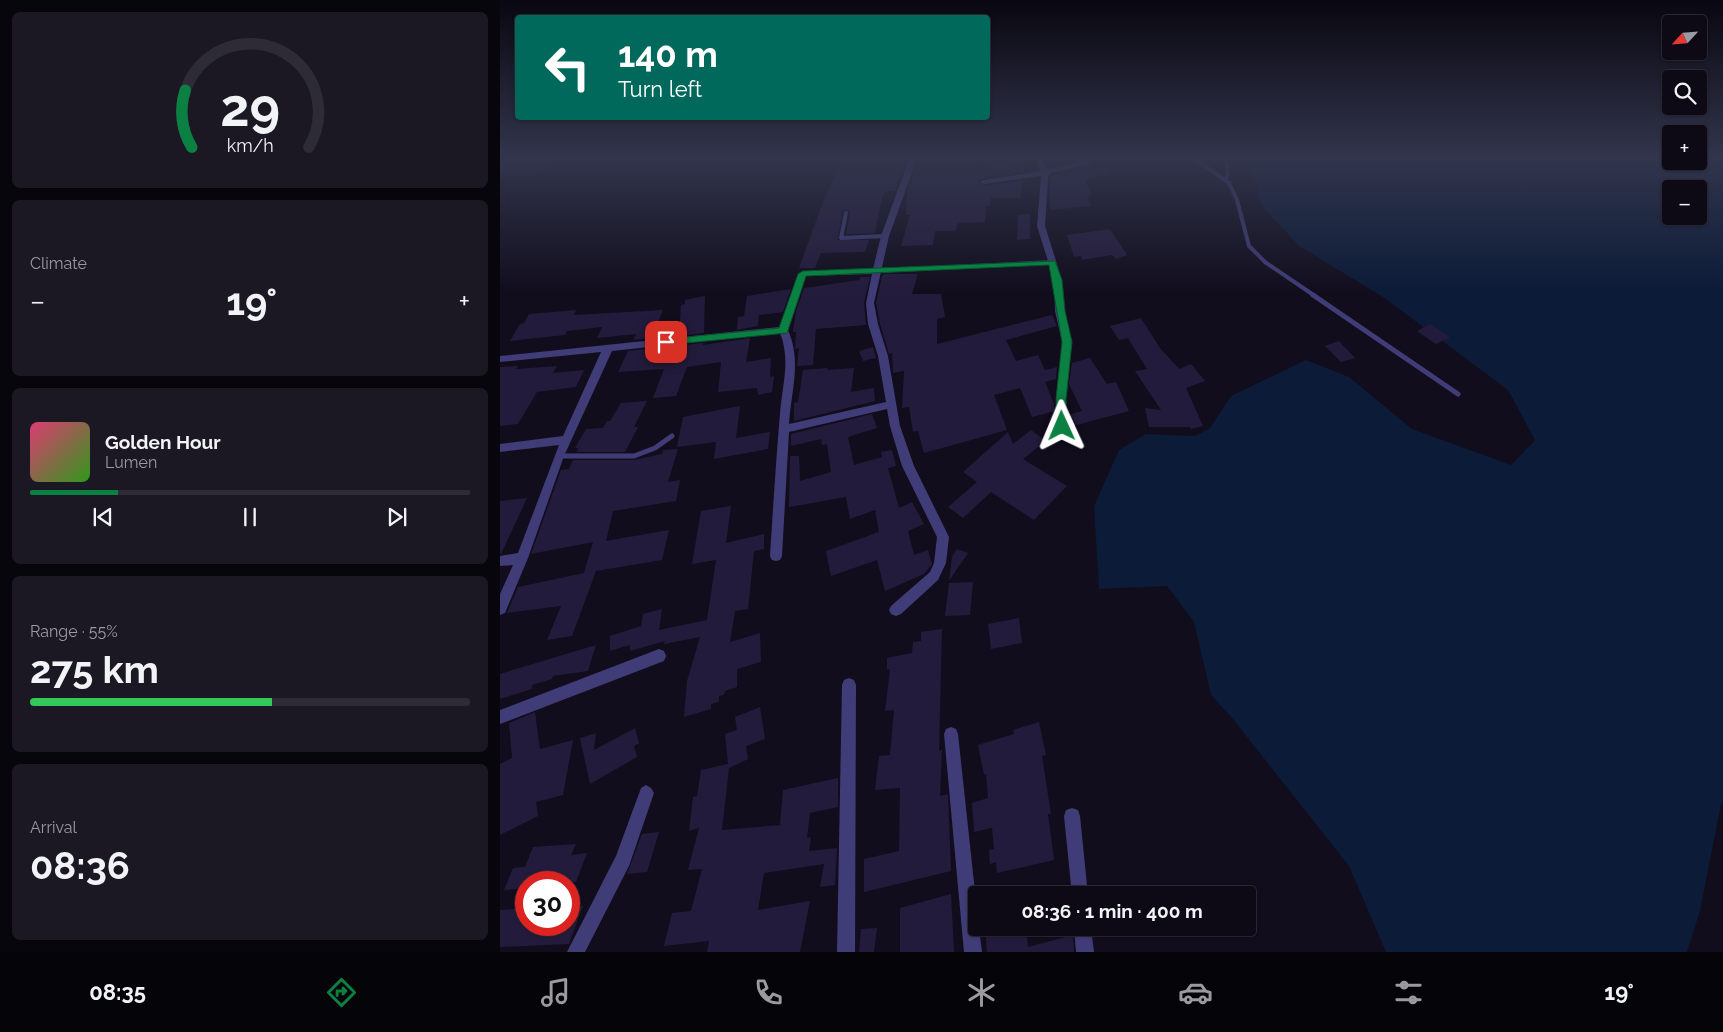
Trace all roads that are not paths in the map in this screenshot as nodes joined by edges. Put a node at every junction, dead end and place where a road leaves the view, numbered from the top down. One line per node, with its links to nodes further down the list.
1 (897, 203): 5 (street)
2 (1043, 203): 6 (street)
3 (1238, 203): 11 (lane)
4 (846, 213): 5 (lane)
5 (885, 236): 7 (street)
6 (1052, 262): 7 (lane); 13 (street)
7 (877, 271): 8 (street); 12 (street)
8 (783, 330): 9 (street); 14 (street)
9 (608, 348): 10 (street); 16 (street)
10 (500, 359)
11 (1458, 394)
12 (890, 404): 14 (street); 23 (street)
13 (1062, 426)
14 (784, 429): 19 (street)
15 (672, 436): 18 (lane)
16 (566, 440): 17 (street); 18 (street)
17 (500, 448)
18 (558, 456): 20 (street)
19 (776, 556)
20 (522, 558): 21 (street); 22 (street)
21 (500, 560)
22 (500, 609)
23 (896, 610)
24 (659, 656): 26 (street)
25 (849, 685): 33 (street)
26 (500, 717)
27 (951, 734): 34 (street)
28 (646, 793): 32 (street)
29 (1072, 816): 30 (street)
30 (1079, 886)
31 (1084, 936): 35 (street)
32 (576, 952)
33 (846, 952)
34 (973, 952)
35 (1085, 952)

